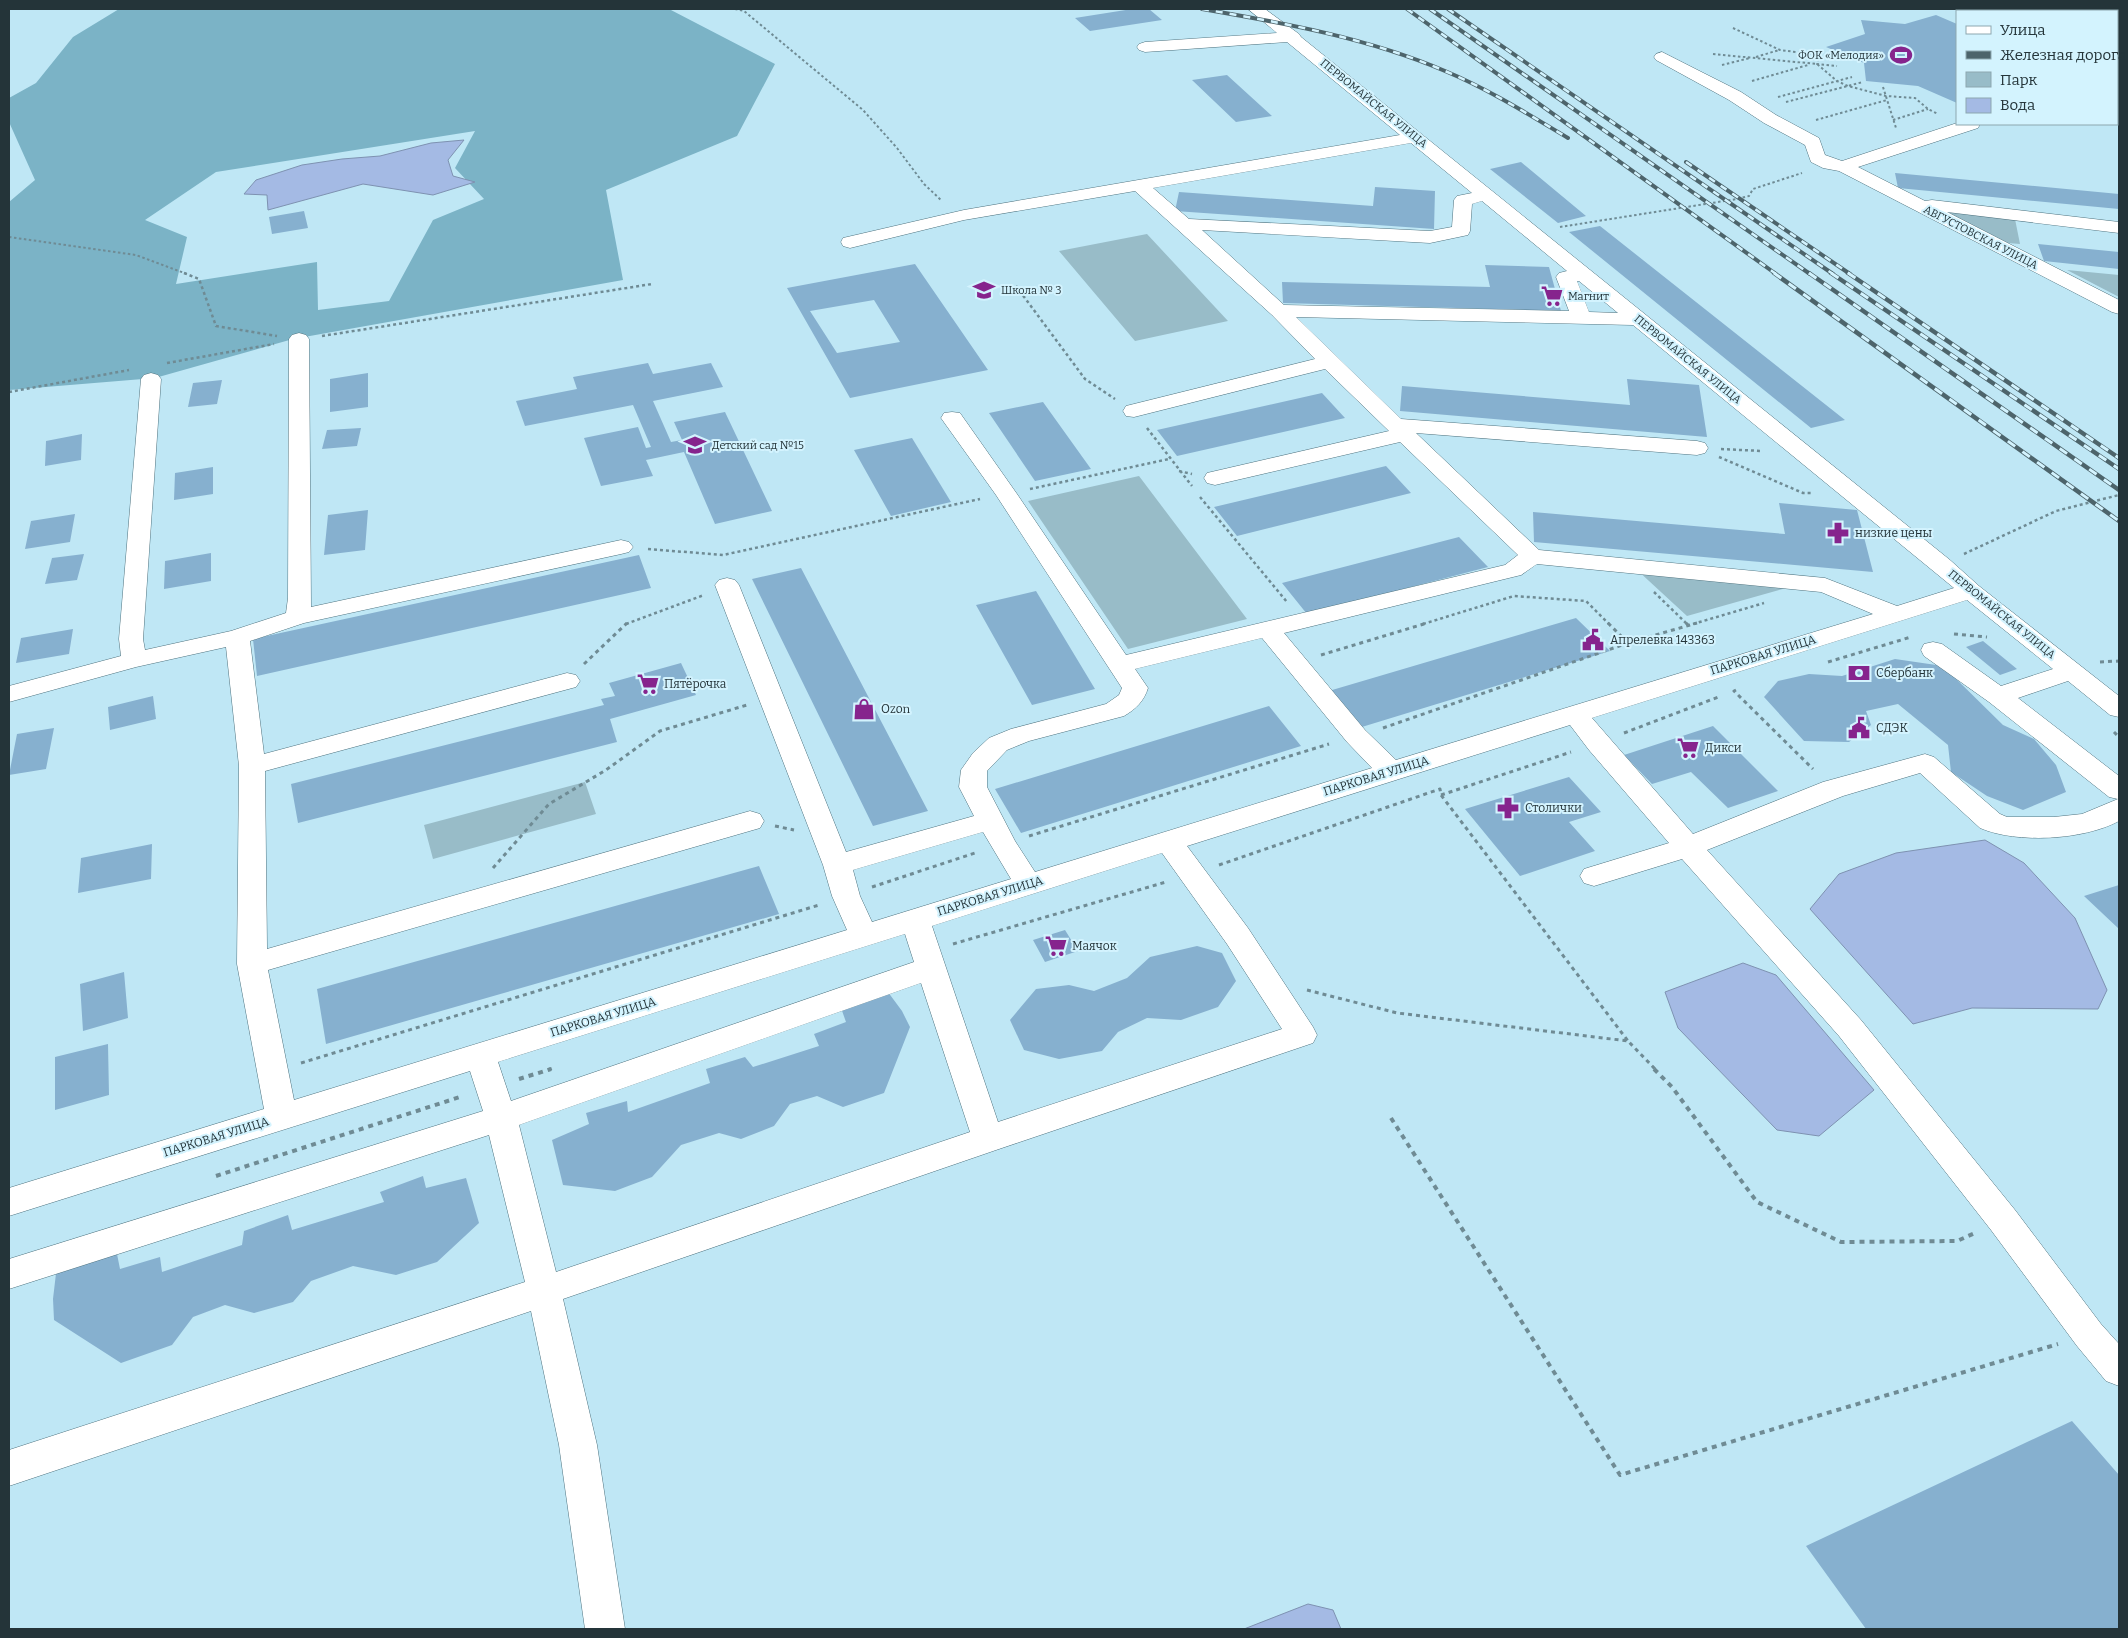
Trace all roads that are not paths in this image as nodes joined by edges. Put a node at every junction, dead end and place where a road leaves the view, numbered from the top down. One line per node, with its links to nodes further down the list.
1 (1256, 9): 2 (street, ПЕРВОМАЙСКАЯ УЛИЦА)
2 (1293, 37): 3 (street); 6 (street, ПЕРВОМАЙСКАЯ УЛИЦА)
3 (1145, 47)
4 (1662, 57): 7 (street)
5 (1969, 125): 7 (street)
6 (1416, 137): 8 (street); 9 (street, ПЕРВОМАЙСКАЯ УЛИЦА)
7 (1836, 165): 10 (street, АВГУСТОВСКАЯ УЛИЦА)
8 (1138, 186): 11 (street); 13 (street)
9 (1487, 195): 11 (street); 14 (street, ПЕРВОМАЙСКАЯ УЛИЦА)
10 (1914, 202): 12 (street); 15 (street, АВГУСТОВСКАЯ УЛИЦА)
11 (1184, 224): 16 (street)
12 (2119, 228)
13 (850, 242)
14 (1584, 274): 17 (street); 18 (street, ПЕРВОМАЙСКАЯ УЛИЦА)
15 (2119, 308)
16 (1279, 311): 17 (street); 20 (street)
17 (1581, 318): 18 (street)
18 (1638, 319): 30 (street, ПЕРВОМАЙСКАЯ УЛИЦА)
19 (300, 339): 32 (street)
20 (1329, 362): 22 (street); 24 (street)
21 (150, 371): 36 (street)
22 (1134, 411)
23 (952, 418): 37 (street)
24 (1400, 429): 25 (street); 26 (street); 28 (street)
25 (1698, 448)
26 (1215, 478)
27 (620, 547): 32 (street)
28 (1532, 556): 31 (street); 33 (street)
29 (727, 585): 52 (street)
30 (1971, 591): 31 (street, ПАРКОВАЯ УЛИЦА); 38 (street, ПЕРВОМАЙСКАЯ УЛИЦА)
31 (1895, 614): 43 (street, ПАРКОВАЯ УЛИЦА)
32 (298, 617): 34 (street)
33 (1268, 629): 37 (street); 45 (street)
34 (238, 637): 36 (street); 44 (street)
35 (1933, 640): 41 (street)
36 (134, 660): 40 (street)
37 (1120, 665): 49 (street)
38 (2072, 670): 41 (street); 42 (street, ПЕРВОМАЙСКАЯ УЛИЦА)
39 (567, 681): 44 (street)
40 (9, 694)
41 (1998, 696): 46 (street)
42 (2119, 709)
43 (1576, 714): 45 (street, ПАРКОВАЯ УЛИЦА); 51 (street)
44 (252, 766): 57 (street)
45 (1392, 771): 50 (street, ПАРКОВАЯ УЛИЦА)
46 (2119, 790)
47 (2119, 808): 51 (street)
48 (750, 821): 57 (street)
49 (997, 832): 52 (street); 54 (street)
50 (1168, 841): 54 (street, ПАРКОВАЯ УЛИЦА); 62 (street)
51 (1688, 847): 53 (street); 66 (street)
52 (837, 865): 56 (street)
53 (1594, 876)
54 (1028, 884): 55 (street, ПАРКОВАЯ УЛИЦА)
55 (915, 920): 56 (street, ПАРКОВАЯ УЛИЦА); 58 (street)
56 (864, 936): 59 (street, ПАРКОВАЯ УЛИЦА)
57 (252, 964): 60 (street)
58 (931, 968): 61 (street); 62 (street)
59 (480, 1055): 60 (street, ПАРКОВАЯ УЛИЦА); 61 (street)
60 (281, 1117): 63 (street, ПАРКОВАЯ УЛИЦА)
61 (501, 1118): 64 (street); 65 (street)
62 (988, 1139): 65 (street)
63 (9, 1202)
64 (9, 1274)
65 (544, 1291): 67 (street); 68 (street)
66 (2104, 1353)
67 (9, 1468)
68 (605, 1629)

